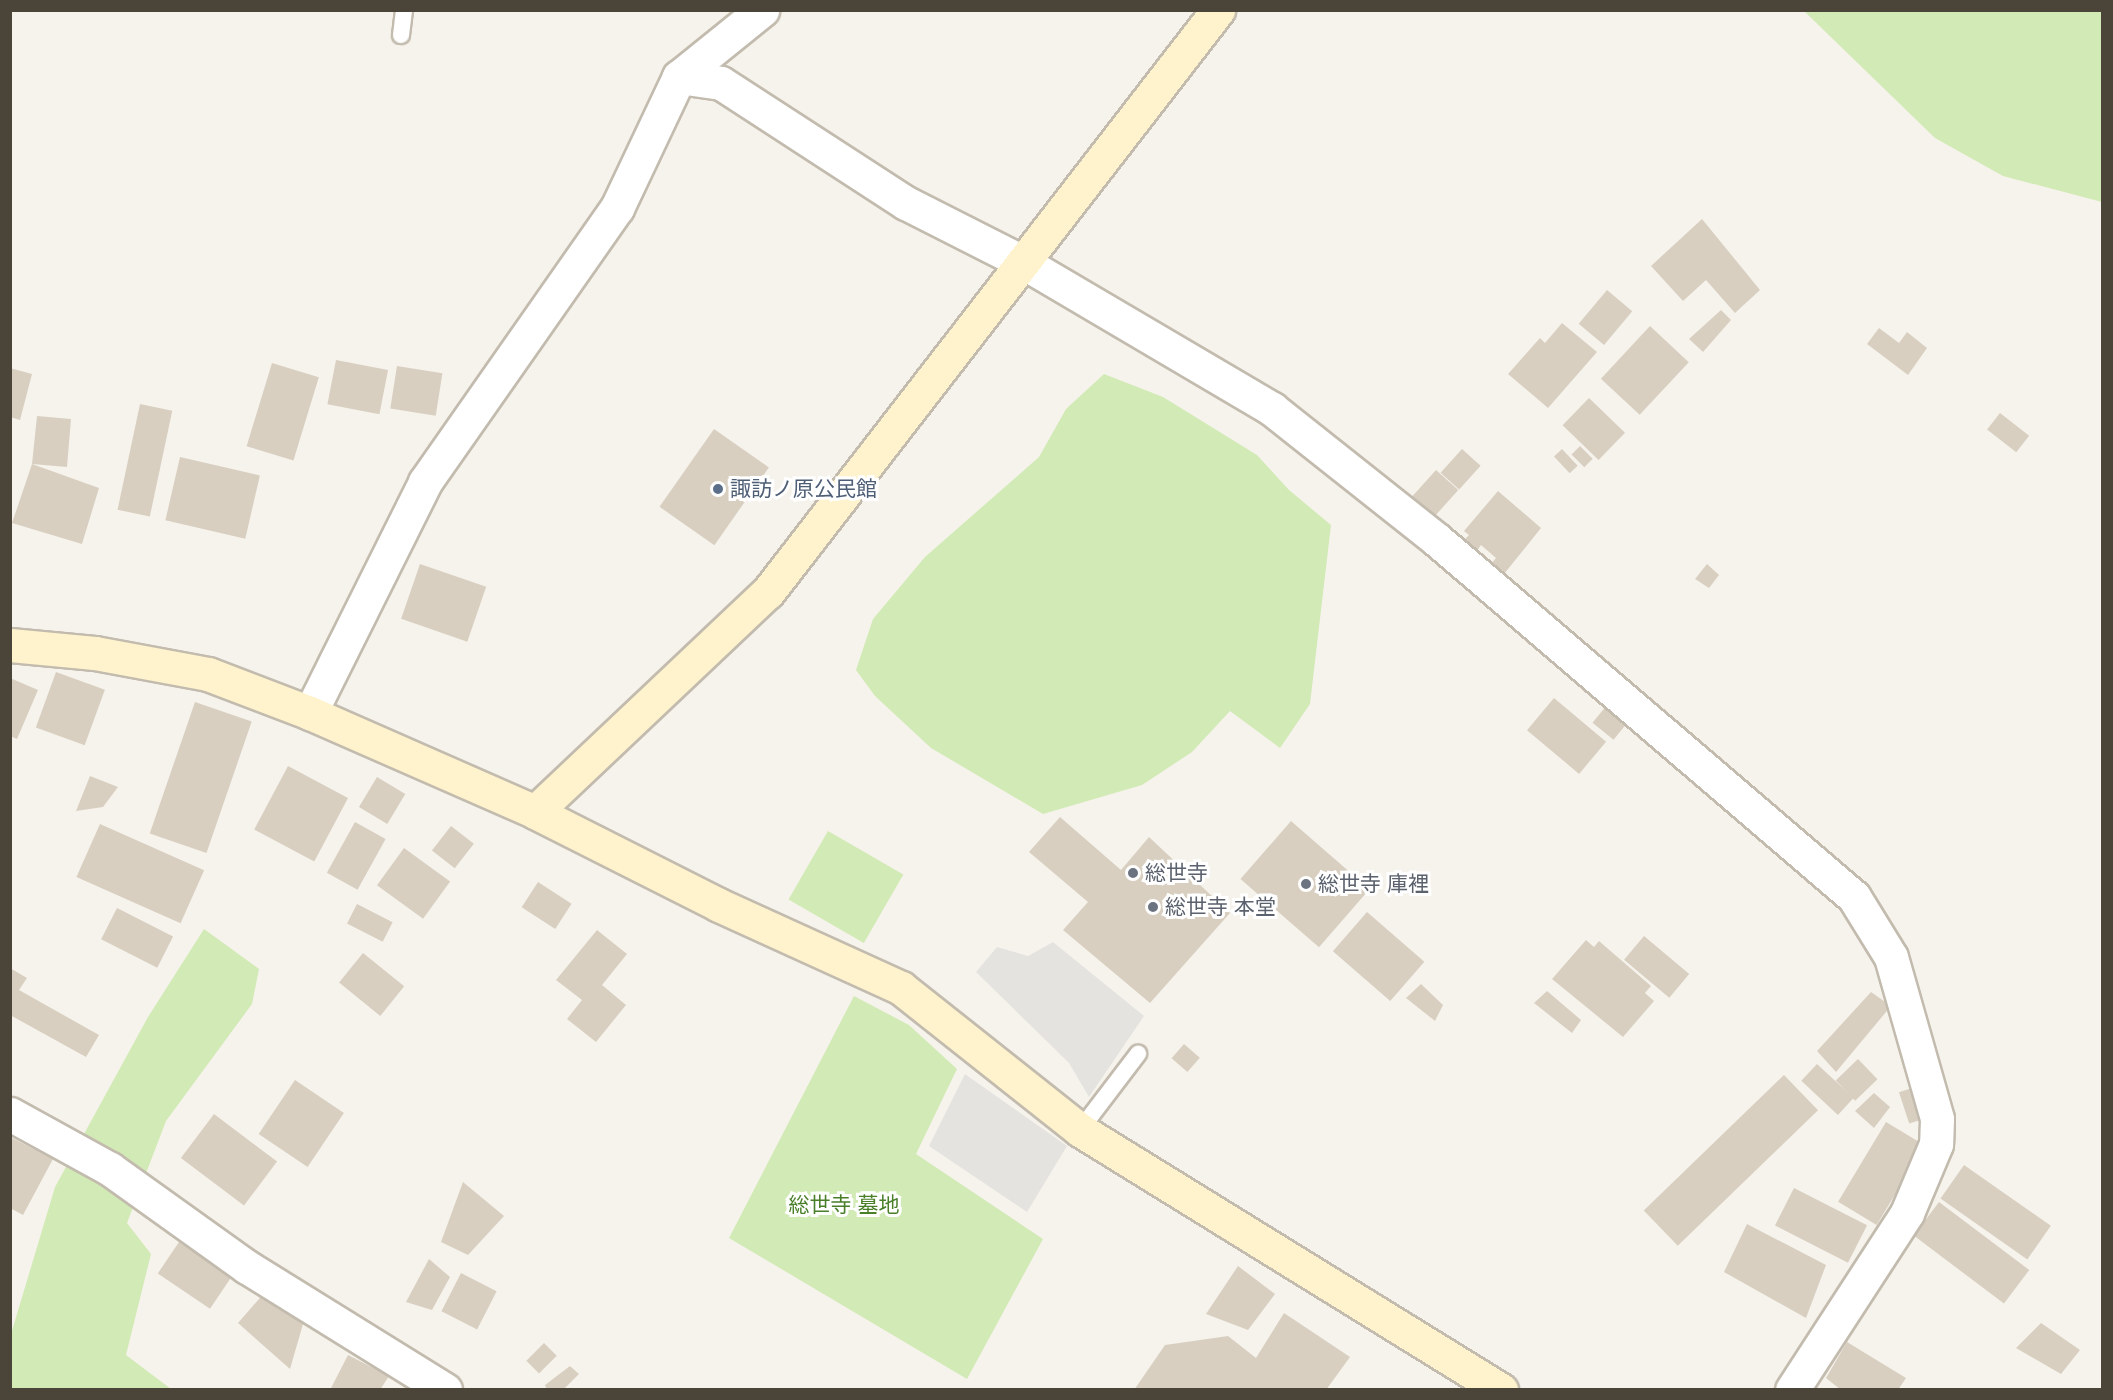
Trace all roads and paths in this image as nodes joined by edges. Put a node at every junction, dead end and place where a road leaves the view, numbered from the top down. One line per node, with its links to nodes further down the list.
1 (404, 10): 4 (lane)
2 (762, 10): 5 (street)
3 (1218, 10): 6 (street)
4 (401, 35)
5 (679, 77): 6 (street); 8 (street)
6 (1026, 264): 9 (street); 15 (street)
7 (10, 645): 8 (street)
8 (310, 713): 9 (street)
9 (535, 812): 12 (street)
10 (1138, 1054): 12 (lane)
11 (10, 1114): 13 (street)
12 (1080, 1130): 14 (street)
13 (445, 1389)
14 (1501, 1389)
15 (1792, 1389)

